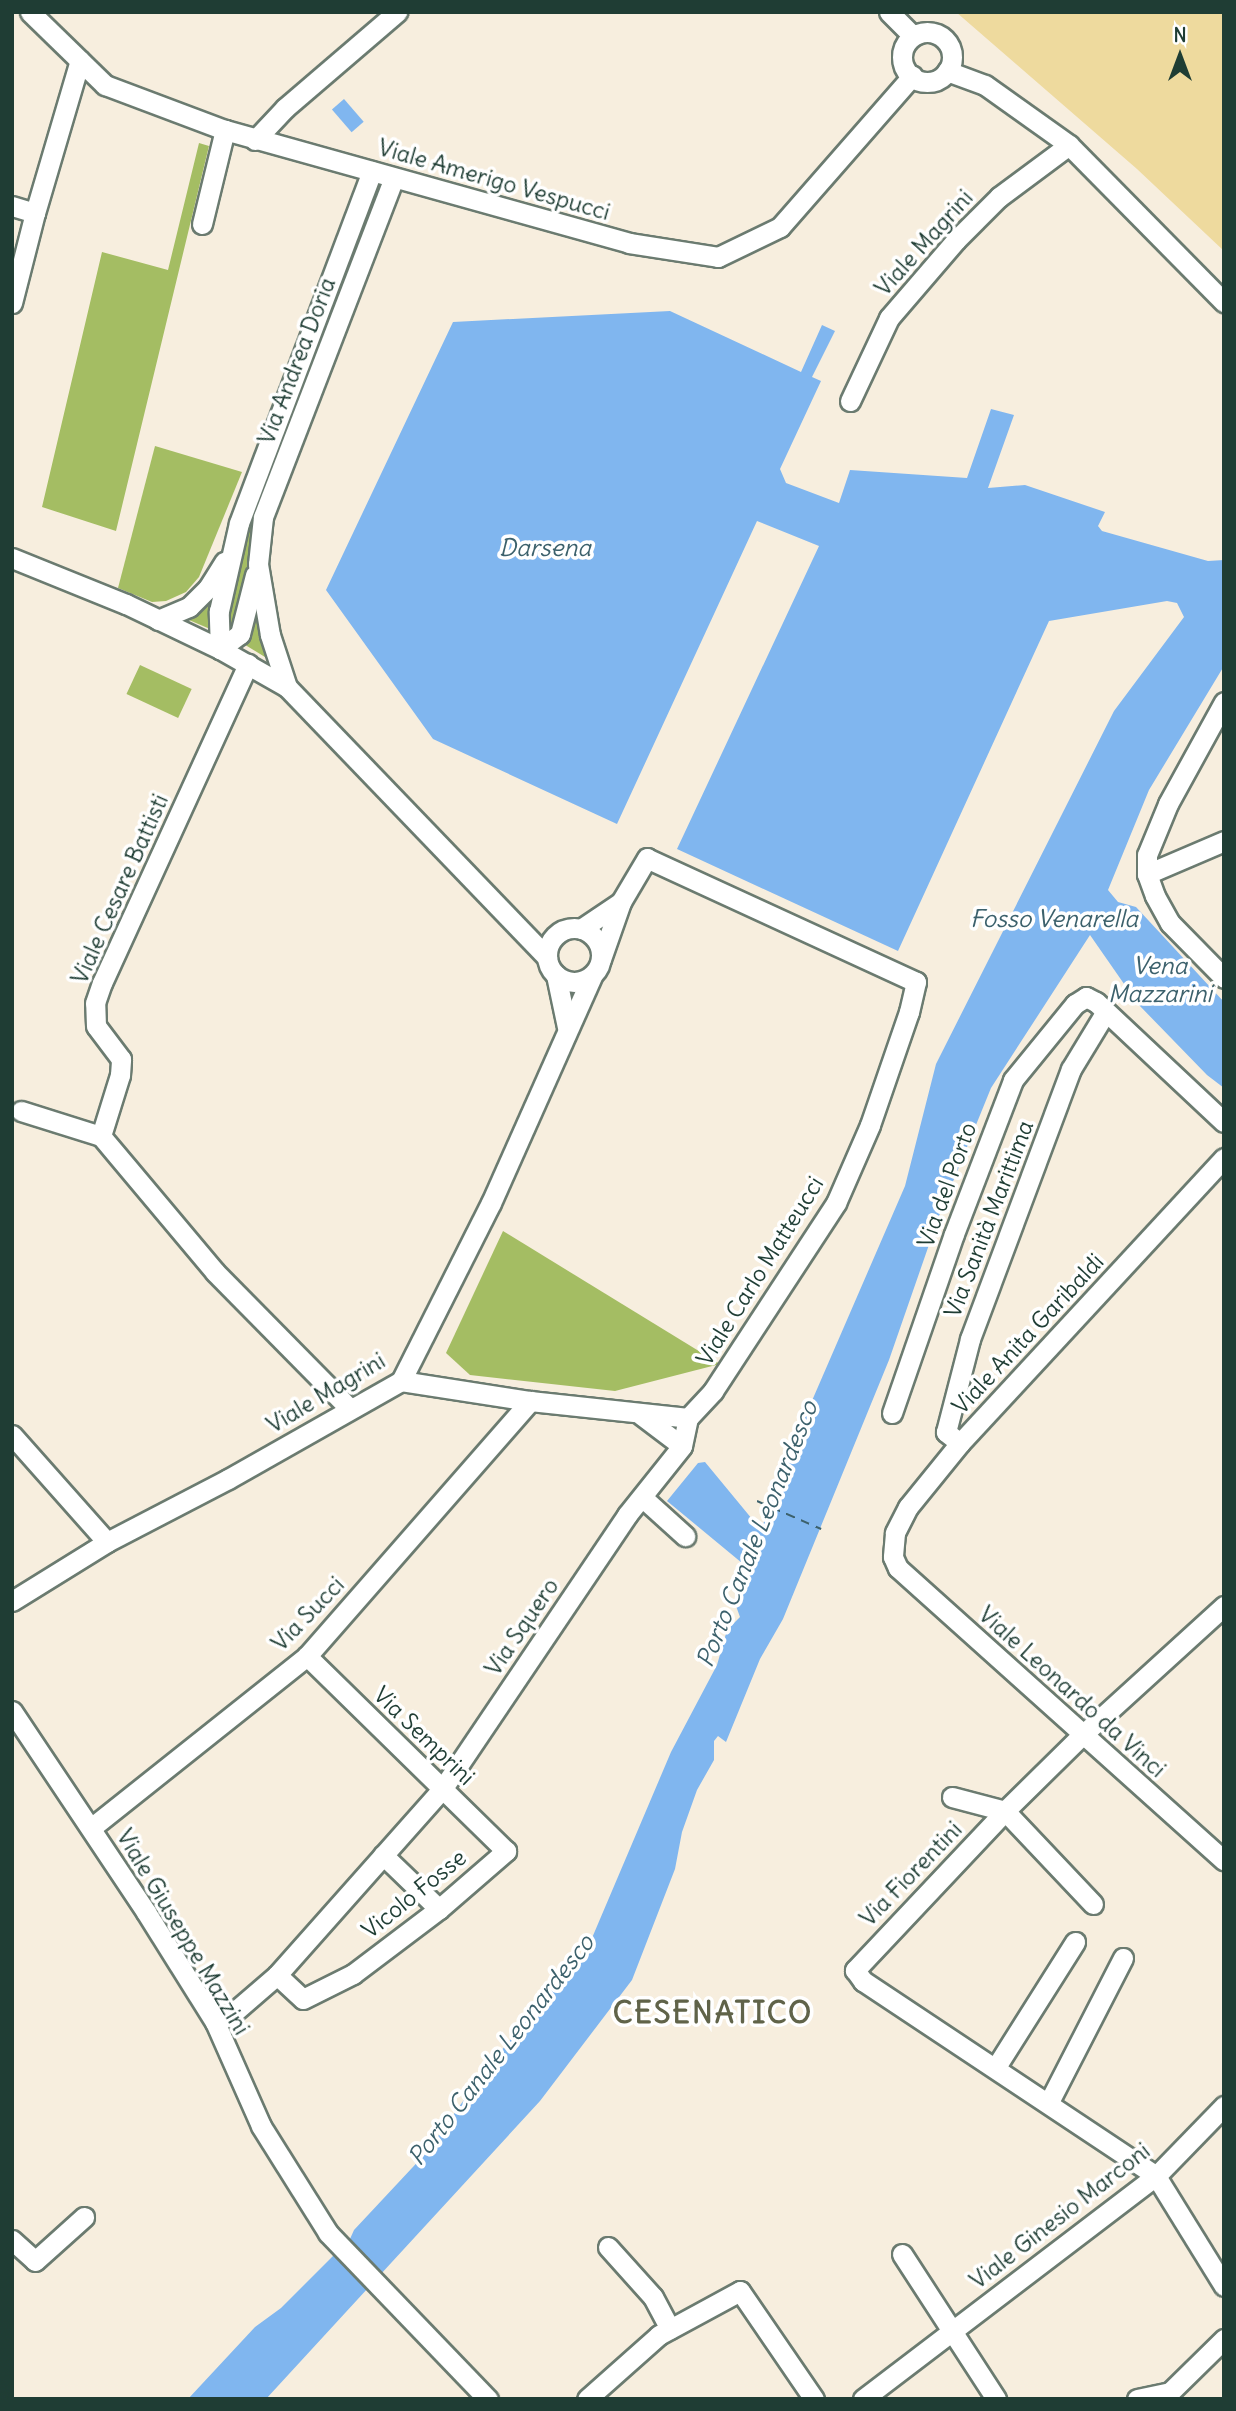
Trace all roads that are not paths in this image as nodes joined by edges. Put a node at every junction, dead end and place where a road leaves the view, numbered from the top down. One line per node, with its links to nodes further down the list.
1 (30, 12): 5 (street, Viale Amerigo Vespucci)
2 (397, 12): 9 (street)
3 (889, 12): 4 (street)
4 (913, 36): 6 (street); 7 (street)
5 (80, 60): 8 (street, Viale Amerigo Vespucci); 14 (street)
6 (947, 71): 7 (street); 10 (street)
7 (912, 76): 12 (street, Viale Amerigo Vespucci)
8 (225, 130): 9 (street, Viale Amerigo Vespucci); 15 (street)
9 (255, 140): 11 (street, Viale Amerigo Vespucci)
10 (1069, 145): 16 (street); 18 (street, Viale Magrini)
11 (372, 171): 12 (street, Viale Amerigo Vespucci); 19 (street, Via Andrea Doria)
12 (394, 178): 20 (street, Via Andrea Doria)
13 (12, 206): 14 (street)
14 (35, 213): 17 (street)
15 (202, 224)
16 (1224, 302)
17 (12, 303)
18 (850, 401)
19 (271, 437): 20 (street); 21 (street, Via Andrea Doria)
20 (291, 445): 23 (street, Via Andrea Doria)
21 (231, 553): 24 (street, Via Andrea Doria); 25 (street, Via Andrea Doria)
22 (12, 558): 24 (street)
23 (258, 564): 25 (street, Via Andrea Doria); 27 (street, Via Andrea Doria)
24 (158, 620): 25 (street)
25 (220, 649): 26 (street)
26 (248, 664): 27 (street); 44 (street, Viale Cesare Battisti)
27 (288, 687): 33 (street)
28 (1224, 702): 31 (street)
29 (1224, 841): 31 (street)
30 (647, 858): 32 (street, Viale Magrini); 51 (street, Viale Carlo Matteucci)
31 (1147, 874): 39 (street)
32 (621, 902): 34 (street, Viale Magrini); 37 (street, Viale Magrini)
33 (520, 929): 35 (street); 36 (street)
34 (581, 929): 35 (street); 37 (street)
35 (554, 937): 36 (street)
36 (547, 957): 38 (street)
37 (596, 968): 38 (street); 41 (street, Viale Magrini)
38 (556, 975): 41 (street)
39 (1224, 978)
40 (1105, 1013): 43 (street); 49 (street, Via del Porto); 53 (street, Via Sanità Marittima)
41 (567, 1027): 46 (street, Viale Magrini)
42 (21, 1111): 44 (street)
43 (1224, 1122)
44 (101, 1136): 48 (street)
45 (1224, 1158): 53 (street, Viale Anita Garibaldi)
46 (401, 1381): 47 (street); 48 (street, Viale Magrini)
47 (530, 1402): 50 (street); 61 (street, Via Succi)
48 (350, 1409): 57 (street, Viale Magrini)
49 (892, 1413)
50 (641, 1415): 51 (street); 54 (street)
51 (688, 1418): 54 (street, Via Squero)
52 (12, 1435): 57 (street)
53 (960, 1443): 58 (street, Viale Anita Garibaldi)
54 (682, 1446): 55 (street, Via Squero)
55 (643, 1499): 56 (street); 64 (street, Via Squero)
56 (685, 1536)
57 (107, 1542): 59 (street, Viale Magrini)
58 (893, 1557): 63 (street, Viale Leonardo da Vinci)
59 (12, 1601)
60 (1224, 1606): 63 (street, Via Fiorentini)
61 (307, 1656): 64 (street, Via Semprini); 67 (street, Via Succi)
62 (12, 1711): 67 (street, Viale Giuseppe Mazzini)
63 (1082, 1735): 66 (street, Via Fiorentini); 70 (street, Viale Leonardo da Vinci)
64 (443, 1788): 68 (street, Via Semprini); 69 (street, Via Squero)
65 (951, 1797): 66 (street)
66 (1005, 1811): 71 (street); 77 (street, Via Fiorentini)
67 (91, 1828): 76 (street, Viale Giuseppe Mazzini)
68 (506, 1851): 72 (street, Vicolo Fosse)
69 (383, 1855): 72 (street); 75 (street, Via Squero)
70 (1224, 1860)
71 (1093, 1904)
72 (439, 1909): 75 (street, Vicolo Fosse)
73 (1075, 1942): 77 (street)
74 (1123, 1958): 78 (street)
75 (277, 1975): 76 (street, Via Squero)
76 (215, 2022): 89 (street, Viale Giuseppe Mazzini)
77 (996, 2067): 78 (street)
78 (1049, 2102): 80 (street)
79 (1224, 2106): 80 (street, Viale Ginesio Marconi)
80 (1156, 2176): 85 (street); 87 (street, Viale Ginesio Marconi)
81 (84, 2217): 82 (street)
82 (12, 2240)
83 (608, 2247): 86 (street)
84 (902, 2254): 87 (street)
85 (1224, 2286)
86 (670, 2329): 90 (street); 91 (street)
87 (953, 2331): 92 (street, Viale Ginesio Marconi); 93 (street)
88 (1224, 2339): 94 (street)
89 (488, 2399)
90 (587, 2399)
91 (814, 2399)
92 (863, 2399)
93 (996, 2399)
94 (1137, 2399)

